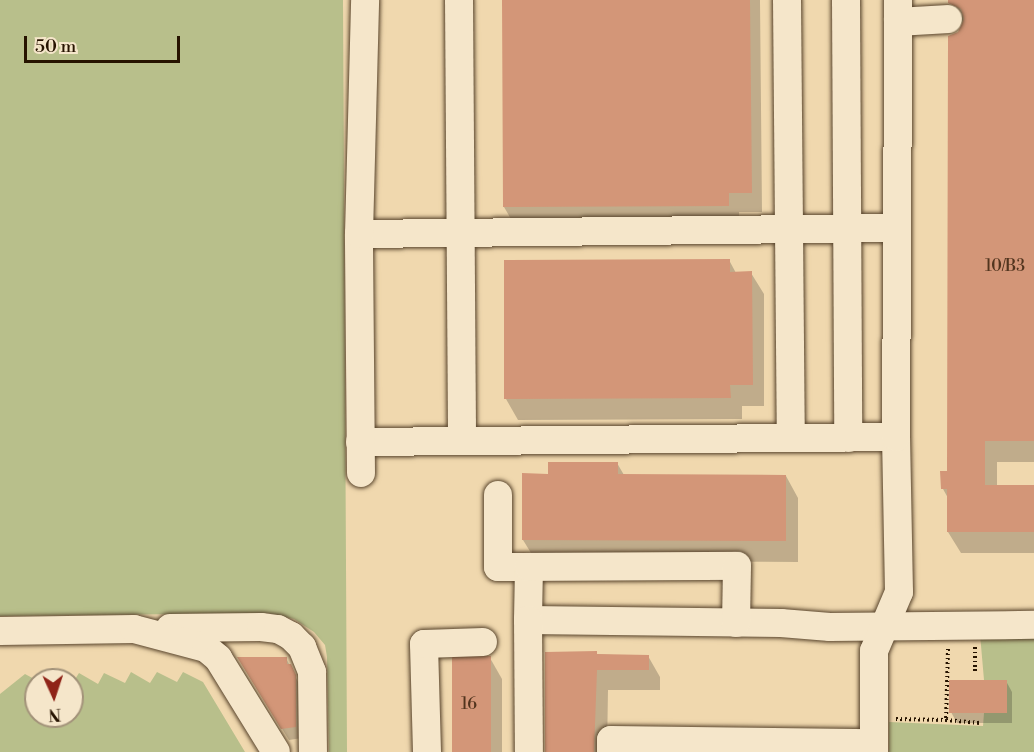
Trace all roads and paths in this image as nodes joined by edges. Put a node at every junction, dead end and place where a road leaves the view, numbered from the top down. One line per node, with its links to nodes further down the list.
1 (365, 0): 11 (lane)
2 (459, 0): 10 (lane)
3 (787, 0): 9 (lane)
4 (846, 0): 8 (lane)
5 (898, 11): 6 (lane); 7 (lane)
6 (948, 19)
7 (897, 228): 8 (lane); 12 (lane)
8 (847, 229): 9 (lane); 14 (lane)
9 (789, 230): 10 (lane); 13 (lane)
10 (460, 233): 11 (lane); 15 (lane)
11 (359, 234): 16 (lane)
12 (896, 437): 14 (lane); 23 (lane)
13 (791, 438): 14 (lane); 15 (lane)
14 (848, 438)
15 (462, 441): 16 (lane)
16 (360, 442): 17 (lane)
17 (361, 473)
18 (498, 495): 19 (lane)
19 (529, 567): 20 (lane); 21 (lane)
20 (528, 620): 21 (lane); 34 (lane)
21 (736, 623): 23 (lane)
22 (1034, 625): 23 (lane)
23 (884, 627): 30 (lane)
24 (135, 628): 25 (lane); 31 (lane); 32 (lane)
25 (0, 631)
26 (948, 638): 28 (path)
27 (483, 642): 33 (lane)
28 (946, 720): 29 (path); 30 (path)
29 (980, 723)
30 (878, 738): 35 (lane)
31 (276, 752)
32 (314, 752)
33 (427, 752)
34 (529, 752)
35 (611, 752)

